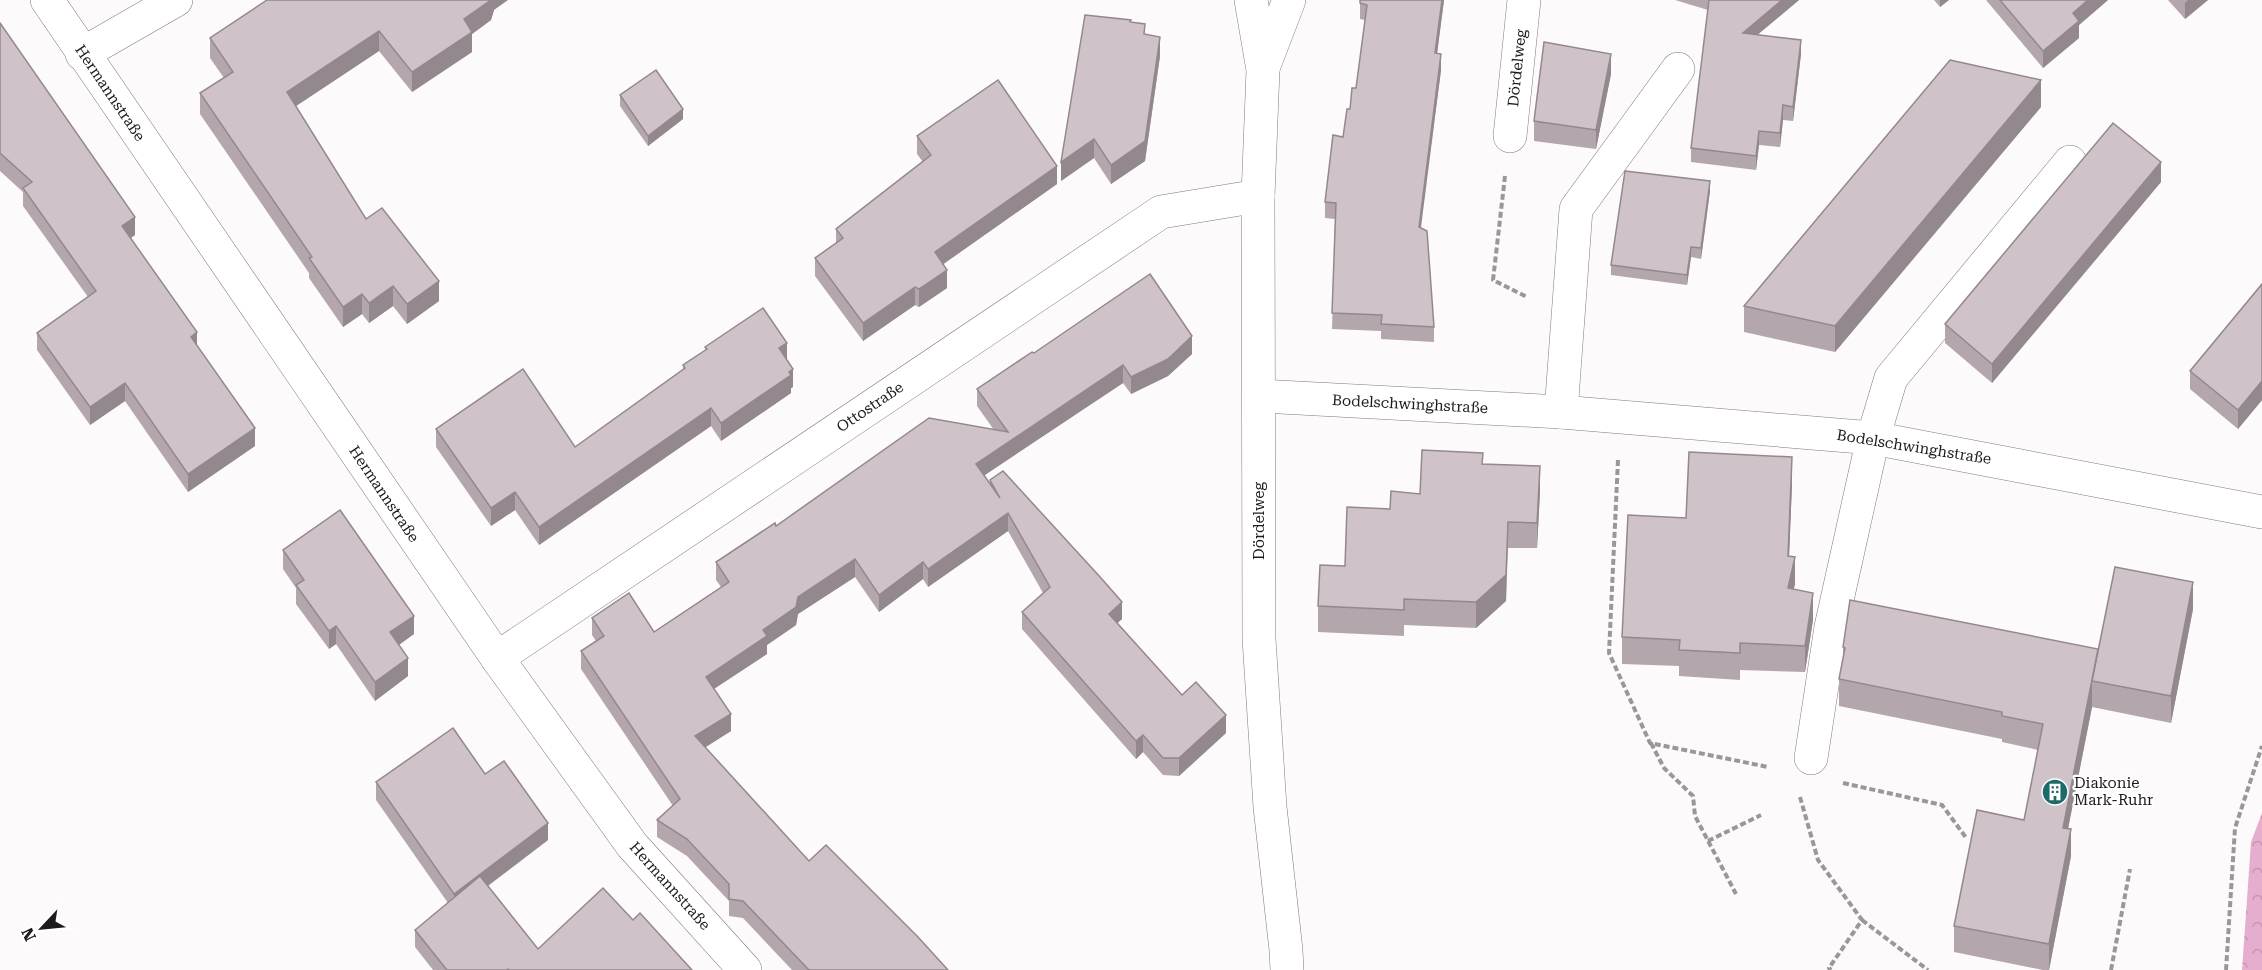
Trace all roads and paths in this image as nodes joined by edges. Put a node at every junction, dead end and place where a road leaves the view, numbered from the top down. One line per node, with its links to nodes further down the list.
1 (47, 0): 6 (street, Hermannstraße)
2 (176, 0): 6 (street)
3 (1251, 0): 8 (street, Dördelweg)
4 (1289, 0): 8 (street, Dördelweg)
5 (1524, 0): 9 (street, Dördelweg)
6 (82, 54): 18 (street, Hermannstraße)
7 (1678, 69): 12 (street)
8 (1263, 70): 11 (street, Dördelweg)
9 (1510, 136): 12 (path)
10 (2070, 162): 16 (street)
11 (1258, 196): 13 (street, Dördelweg); 18 (street, Ottostraße)
12 (1568, 317): 14 (street)
13 (1259, 396): 14 (street, Bodelschwinghstraße); 32 (street, Dördelweg)
14 (1562, 412): 15 (street, Bodelschwinghstraße)
15 (1620, 416): 16 (street, Bodelschwinghstraße); 19 (path)
16 (1873, 438): 17 (street, Bodelschwinghstraße); 21 (street)
17 (2262, 512)
18 (497, 658): 31 (street, Hermannstraße)
19 (1650, 743): 22 (path); 27 (path)
20 (2262, 746): 36 (path)
21 (1811, 758)
22 (1770, 768)
23 (1838, 782): 26 (path)
24 (1799, 794): 30 (path)
25 (1761, 815): 27 (path)
26 (1967, 839)
27 (1708, 841): 29 (path)
28 (2130, 869): 35 (path)
29 (1736, 894)
30 (1862, 920): 33 (path); 34 (path)
31 (745, 970)
32 (1287, 970)
33 (1831, 970)
34 (1928, 970)
35 (2111, 970)
36 (2226, 970)

